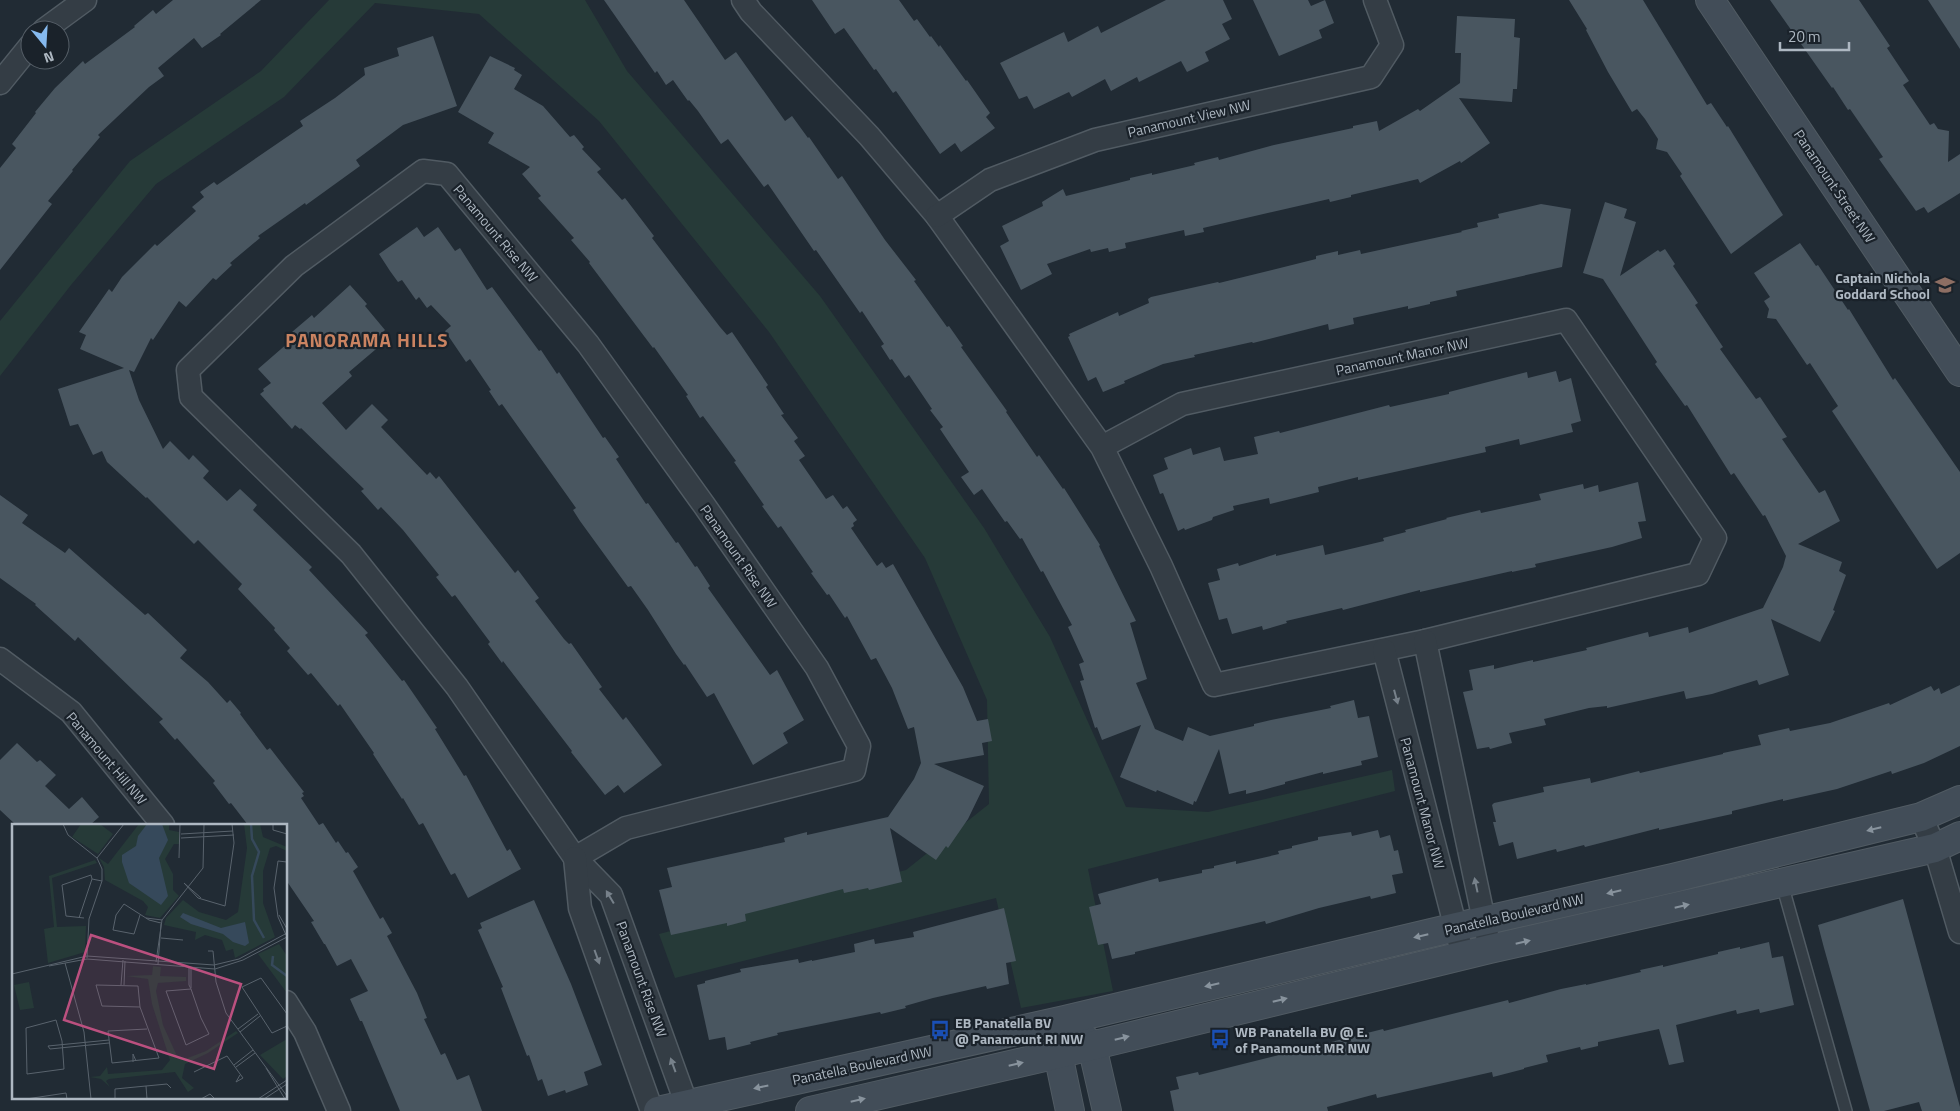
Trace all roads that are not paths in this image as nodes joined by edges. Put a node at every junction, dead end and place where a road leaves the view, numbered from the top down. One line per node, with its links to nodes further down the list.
1 (84, 0): 5 (street)
2 (743, 0): 8 (street)
3 (1375, 0): 8 (street, Panamount View NW)
4 (1710, 0): 9 (street, Panamount Street NW)
5 (57, 20)
6 (20, 58): 7 (street)
7 (0, 82)
8 (937, 216): 10 (street)
9 (1960, 372)
10 (1102, 447): 11 (street, Panamount Manor NW); 12 (street, Panamount Manor NW)
11 (1425, 641): 12 (street, Panamount Manor NW); 21 (street, one-way to 11)
12 (1384, 650): 22 (street, Panamount Manor NW, one-way to 22)
13 (0, 659): 16 (street, Panamount Hill NW)
14 (1960, 800): 15 (street, Panatella Boulevard NW)
15 (1921, 817): 18 (street); 21 (street, Panatella Boulevard NW, one-way to 21)
16 (162, 824)
17 (1960, 836): 18 (street)
18 (1935, 848): 20 (street); 23 (street)
19 (575, 858): 19 (street, Panamount Rise NW); 30 (street, Panamount Rise NW, one-way to 19); 32 (street, Panamount Rise NW, one-way to 32)
20 (1782, 884): 24 (street, one-way to 20); 37 (lane)
21 (1483, 921): 22 (street, Panatella Boulevard NW); 24 (street)
22 (1456, 928): 25 (street, Panamount Manor NW); 27 (street, Panatella Boulevard NW, one-way to 27)
23 (1960, 932)
24 (1490, 950): 25 (street)
25 (1463, 956): 28 (street, one-way to 25)
26 (288, 1005): 31 (street)
27 (1065, 1020): 28 (street); 29 (street); 30 (street, Panatella Boulevard NW, one-way to 30)
28 (1092, 1046): 29 (street); 36 (street)
29 (1058, 1054): 34 (street, one-way to 29); 35 (street)
30 (688, 1107): 33 (street, Panatella Boulevard NW)
31 (339, 1111)
32 (652, 1111)
33 (658, 1111)
34 (810, 1111)
35 (1070, 1111)
36 (1107, 1111)
37 (1846, 1111)

